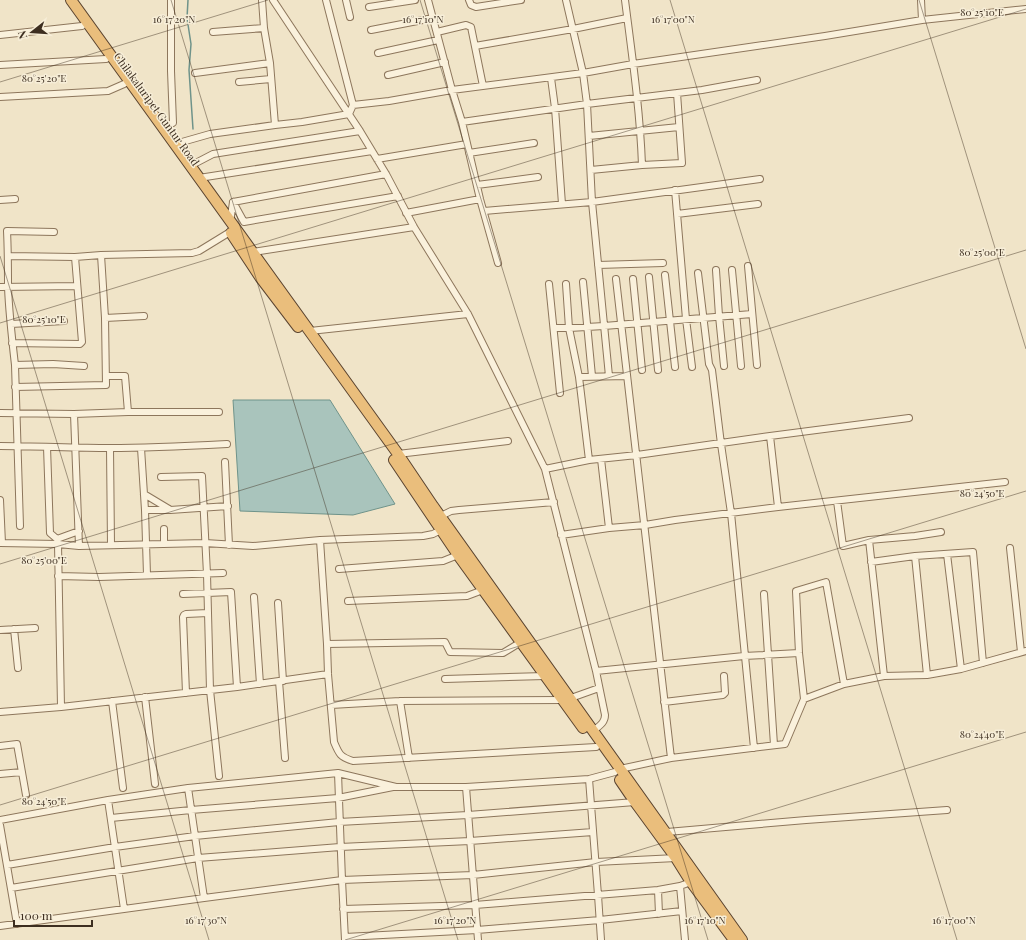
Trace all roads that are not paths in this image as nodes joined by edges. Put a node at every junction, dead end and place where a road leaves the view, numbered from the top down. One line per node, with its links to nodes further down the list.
1 (64, 0): 21 (highway, Chilakaluripet Guntur Road)
2 (71, 0): 42 (highway, Chilakaluripet Guntur Road)
3 (171, 0): 55 (street)
4 (262, 0): 22 (street)
5 (273, 0): 52 (street)
6 (326, 0): 50 (street)
7 (346, 0): 17 (street)
8 (415, 0): 15 (street)
9 (428, 0): 18 (street)
10 (469, 0): 11 (street)
11 (521, 0)
12 (566, 0): 23 (street)
13 (625, 0): 19 (street)
14 (921, 0): 20 (street)
15 (369, 7)
16 (1026, 9): 20 (street)
17 (350, 17)
18 (433, 18): 24 (street); 26 (street)
19 (627, 18): 23 (street); 34 (street)
20 (922, 20): 34 (street)
21 (82, 26): 27 (street); 31 (highway, Chilakaluripet Guntur Road)
22 (264, 28): 25 (street); 33 (street)
23 (573, 29): 29 (street); 37 (street)
24 (371, 30)
25 (213, 32)
26 (437, 32): 28 (street); 29 (street)
27 (0, 35)
28 (438, 40): 30 (street); 32 (street)
29 (475, 46): 44 (street)
30 (378, 53)
31 (106, 60): 35 (street); 42 (highway, Chilakaluripet Guntur Road)
32 (445, 62): 38 (street); 45 (street)
33 (270, 63): 36 (street); 40 (street)
34 (633, 64): 37 (street); 48 (street)
35 (0, 65)
36 (195, 73)
37 (583, 73): 39 (street); 49 (street)
38 (388, 75)
39 (551, 78): 44 (street); 51 (street)
40 (271, 79): 43 (street); 54 (street)
41 (757, 80): 46 (street)
42 (127, 82): 47 (street); 55 (highway, Chilakaluripet Guntur Road); 86 (highway, Chilakaluripet Guntur Road)
43 (239, 82)
44 (483, 86): 45 (street)
45 (452, 90): 50 (street); 53 (street)
46 (677, 93): 48 (street); 56 (street)
47 (0, 97)
48 (637, 98): 49 (street); 58 (street)
49 (587, 104): 51 (street); 59 (street)
50 (353, 105): 52 (street)
51 (555, 108): 53 (street); 81 (street)
52 (349, 114): 54 (street); 57 (street)
53 (462, 122): 62 (street)
54 (275, 124): 61 (street)
55 (162, 127): 61 (highway, Chilakaluripet Guntur Road)
56 (680, 127): 58 (street); 66 (street)
57 (360, 131): 63 (street); 67 (street)
58 (641, 131): 59 (street); 66 (street)
59 (589, 136): 68 (street)
60 (534, 143): 64 (street)
61 (175, 144): 67 (highway, Chilakaluripet Guntur Road)
62 (467, 144): 64 (street); 65 (street)
63 (372, 151): 65 (street); 71 (street)
64 (469, 153): 73 (street)
65 (377, 159): 69 (street)
66 (642, 165): 68 (street)
67 (190, 166): 71 (highway, Chilakaluripet Guntur Road)
68 (591, 170): 80 (street)
69 (386, 174): 75 (street); 79 (street)
70 (538, 177): 73 (street)
71 (199, 178): 86 (highway, Chilakaluripet Guntur Road)
72 (760, 179): 74 (street)
73 (477, 185): 77 (street)
74 (675, 190): 80 (street); 85 (street)
75 (398, 196): 79 (street); 84 (street)
76 (15, 199): 78 (street)
77 (480, 199): 83 (street); 84 (street)
78 (0, 200)
79 (233, 202): 86 (street)
80 (592, 202): 81 (street); 95 (street)
81 (562, 204): 83 (street)
82 (758, 204): 85 (street)
83 (484, 211): 93 (street)
84 (406, 213): 87 (street)
85 (677, 214): 117 (street)
86 (230, 227): 89 (highway); 90 (street); 185 (highway)
87 (414, 227): 89 (street); 110 (street)
88 (54, 232): 91 (street)
89 (252, 252): 128 (highway)
90 (101, 255): 92 (street); 116 (street)
91 (8, 256): 92 (street); 107 (street)
92 (75, 257): 108 (street)
93 (498, 263)
94 (663, 263): 95 (street)
95 (598, 265): 125 (street)
96 (748, 266): 111 (street)
97 (716, 270): 114 (street)
98 (732, 270): 112 (street)
99 (698, 273): 115 (street)
100 (665, 275): 118 (street)
101 (649, 277): 120 (street)
102 (633, 278): 121 (street)
103 (616, 279): 123 (street)
104 (583, 282): 124 (street)
105 (549, 284): 126 (street)
106 (566, 284): 127 (street)
107 (8, 286): 108 (street); 109 (street); 122 (street)
108 (77, 286): 129 (street)
109 (0, 287)
110 (468, 314): 128 (street); 167 (street)
111 (752, 314): 112 (street); 131 (street)
112 (736, 315): 114 (street); 134 (street)
113 (144, 316): 116 (street)
114 (719, 316): 115 (street); 133 (street)
115 (703, 317): 117 (street); 155 (street)
116 (105, 318): 139 (street)
117 (686, 319): 118 (street); 136 (street)
118 (670, 320): 120 (street); 135 (street)
119 (64, 321): 122 (street)
120 (654, 322): 121 (street); 138 (street)
121 (637, 323): 123 (street); 137 (street)
122 (11, 324): 129 (street)
123 (620, 324): 125 (street); 142 (street)
124 (587, 326): 125 (street); 127 (street); 140 (street)
125 (604, 326): 141 (street)
126 (554, 328): 127 (street); 145 (street)
127 (569, 328): 143 (street)
128 (310, 331): 162 (highway)
129 (12, 343): 130 (street)
130 (15, 364): 132 (street); 144 (street)
131 (757, 365)
132 (84, 366)
133 (724, 366)
134 (741, 366)
135 (675, 367)
136 (692, 367)
137 (642, 370)
138 (658, 370)
139 (106, 376): 144 (street); 146 (street)
140 (592, 376): 141 (street); 143 (street)
141 (609, 376): 142 (street)
142 (627, 376): 163 (street)
143 (579, 377): 165 (street)
144 (15, 387): 148 (street)
145 (560, 393)
146 (128, 412): 147 (street); 150 (street)
147 (219, 412)
148 (16, 413): 149 (street); 150 (street); 157 (street)
149 (0, 414)
150 (74, 414): 159 (street)
151 (909, 418): 152 (street)
152 (770, 436): 155 (street); 175 (street)
153 (508, 441): 162 (street)
154 (227, 444): 161 (street)
155 (721, 444): 163 (street); 179 (street)
156 (0, 446): 157 (street)
157 (17, 446): 158 (street); 182 (street)
158 (48, 447): 159 (street); 191 (street)
159 (75, 447): 160 (street); 186 (street)
160 (110, 448): 161 (street); 196 (street)
161 (141, 448): 170 (street)
162 (398, 454): 180 (highway)
163 (636, 455): 164 (street); 181 (street)
164 (601, 459): 165 (street); 183 (street)
165 (589, 460): 167 (street)
166 (225, 462): 174 (street)
167 (545, 469): 173 (street)
168 (161, 477): 176 (street)
169 (1005, 482): 172 (street)
170 (144, 494): 177 (street); 178 (street)
171 (0, 500): 192 (street)
172 (837, 501): 175 (street); 190 (street)
173 (554, 502): 180 (street); 188 (street)
174 (228, 506): 176 (street); 197 (street)
175 (778, 507): 179 (street)
176 (203, 508): 178 (street); 193 (street)
177 (145, 510): 178 (street); 194 (street)
178 (170, 510)
179 (730, 513): 181 (street); 225 (street)
180 (441, 516): 245 (highway)
181 (644, 525): 183 (street); 227 (street)
182 (20, 526)
183 (609, 528): 188 (street)
184 (164, 529): 195 (street)
185 (441, 530): 189 (street); 201 (highway)
186 (78, 531): 191 (street); 198 (street)
187 (941, 532): 190 (street)
188 (561, 535): 230 (street)
189 (320, 540): 197 (street); 221 (street)
190 (869, 540): 203 (street)
191 (57, 541): 192 (street); 198 (street); 208 (street)
192 (1, 543)
193 (205, 543): 195 (street); 197 (street); 206 (street)
194 (146, 544): 195 (street); 196 (street); 207 (street)
195 (164, 544)
196 (111, 545): 198 (street)
197 (229, 545)
198 (78, 546)
199 (1010, 548): 222 (street)
200 (947, 554): 202 (street); 226 (street); 229 (street)
201 (458, 555): 204 (street); 209 (highway)
202 (915, 556): 203 (street); 232 (street)
203 (871, 562): 235 (street)
204 (340, 570)
205 (223, 573): 206 (street)
206 (207, 574): 207 (street); 210 (street)
207 (147, 575): 208 (street)
208 (58, 576): 251 (street)
209 (483, 590): 214 (street); 220 (highway)
210 (206, 593): 211 (street); 216 (street); 240 (street)
211 (183, 594)
212 (764, 594): 223 (street)
213 (254, 597): 238 (street)
214 (348, 601)
215 (278, 603): 237 (street)
216 (208, 613): 242 (street); 243 (street)
217 (35, 628): 218 (street)
218 (14, 629): 219 (street); 228 (street)
219 (0, 630)
220 (520, 642): 221 (street); 233 (highway)
221 (327, 644): 231 (street)
222 (1023, 651): 226 (street)
223 (768, 654): 224 (street); 225 (street); 254 (street)
224 (799, 654): 239 (street); 246 (street)
225 (744, 656): 227 (street); 257 (street)
226 (983, 663): 229 (street)
227 (661, 665): 230 (street); 249 (street)
228 (18, 668)
229 (961, 669): 232 (street)
230 (596, 671): 241 (street)
231 (328, 674): 237 (street); 250 (street)
232 (927, 675): 235 (street)
233 (545, 676): 236 (street); 245 (highway)
234 (724, 676): 249 (street)
235 (884, 676): 239 (street)
236 (445, 679)
237 (281, 681): 238 (street); 258 (street)
238 (260, 684): 240 (street)
239 (844, 684): 246 (street)
240 (236, 687): 242 (street)
241 (599, 688): 245 (street); 253 (street)
242 (210, 690): 243 (street); 265 (street)
243 (186, 693): 244 (street)
244 (145, 697): 247 (street); 267 (street)
245 (567, 699): 248 (street); 253 (highway); 256 (highway)
246 (804, 699): 254 (street)
247 (112, 701): 251 (street); 270 (street)
248 (400, 701): 250 (street); 259 (street)
249 (664, 702): 260 (street)
250 (331, 705): 259 (street)
251 (61, 707): 252 (street)
252 (0, 712)
253 (594, 731): 261 (highway)
254 (774, 745): 257 (street)
255 (0, 746): 262 (street)
256 (596, 747): 259 (street); 261 (highway)
257 (754, 748): 260 (street)
258 (285, 758)
259 (409, 758)
260 (671, 758): 261 (street)
261 (617, 771): 266 (street); 275 (highway); 285 (highway)
262 (22, 772): 264 (street); 272 (street)
263 (338, 773): 268 (street); 271 (street); 273 (street)
264 (0, 774)
265 (219, 776)
266 (589, 778): 269 (street); 276 (street)
267 (155, 784)
268 (396, 787): 269 (street); 273 (street)
269 (466, 787): 279 (street)
270 (123, 788)
271 (188, 788): 274 (street); 277 (street)
272 (26, 795)
273 (338, 798): 277 (street); 282 (street)
274 (108, 800): 280 (street); 281 (street)
275 (635, 802): 276 (street); 291 (highway)
276 (591, 805): 279 (street); 284 (street)
277 (191, 810): 280 (street); 286 (street)
278 (946, 810): 285 (street)
279 (468, 815): 282 (street); 287 (street)
280 (110, 818): 288 (street)
281 (0, 820)
282 (340, 822): 286 (street); 289 (street)
283 (0, 825): 293 (street)
284 (594, 832): 287 (street); 292 (street)
285 (667, 832): 317 (highway)
286 (195, 836): 288 (street); 290 (street)
287 (470, 841): 289 (street); 295 (street)
288 (115, 846): 293 (street); 294 (street)
289 (340, 847): 290 (street); 296 (street)
290 (198, 858): 294 (street); 302 (street)
291 (676, 858): 292 (street); 297 (highway)
292 (596, 862): 295 (street); 301 (street)
293 (7, 865): 299 (street)
294 (119, 871): 299 (street); 304 (street)
295 (473, 875): 296 (street); 303 (street)
296 (342, 880): 302 (street); 305 (street)
297 (691, 882): 298 (street); 316 (highway)
298 (680, 886): 300 (street); 306 (street)
299 (11, 888): 309 (street)
300 (658, 890): 301 (street); 307 (street)
301 (598, 895): 303 (street); 308 (street)
302 (204, 898): 304 (street)
303 (475, 905): 305 (street); 311 (street)
304 (124, 909): 309 (street)
305 (344, 910): 312 (street)
306 (682, 911): 307 (street); 315 (street)
307 (659, 914): 308 (street)
308 (600, 920): 311 (street); 314 (street)
309 (17, 924): 310 (street)
310 (0, 926)
311 (477, 930): 312 (street); 313 (street)
312 (345, 939)
313 (478, 940)
314 (601, 940)
315 (685, 940)
316 (734, 940)
317 (742, 940)

